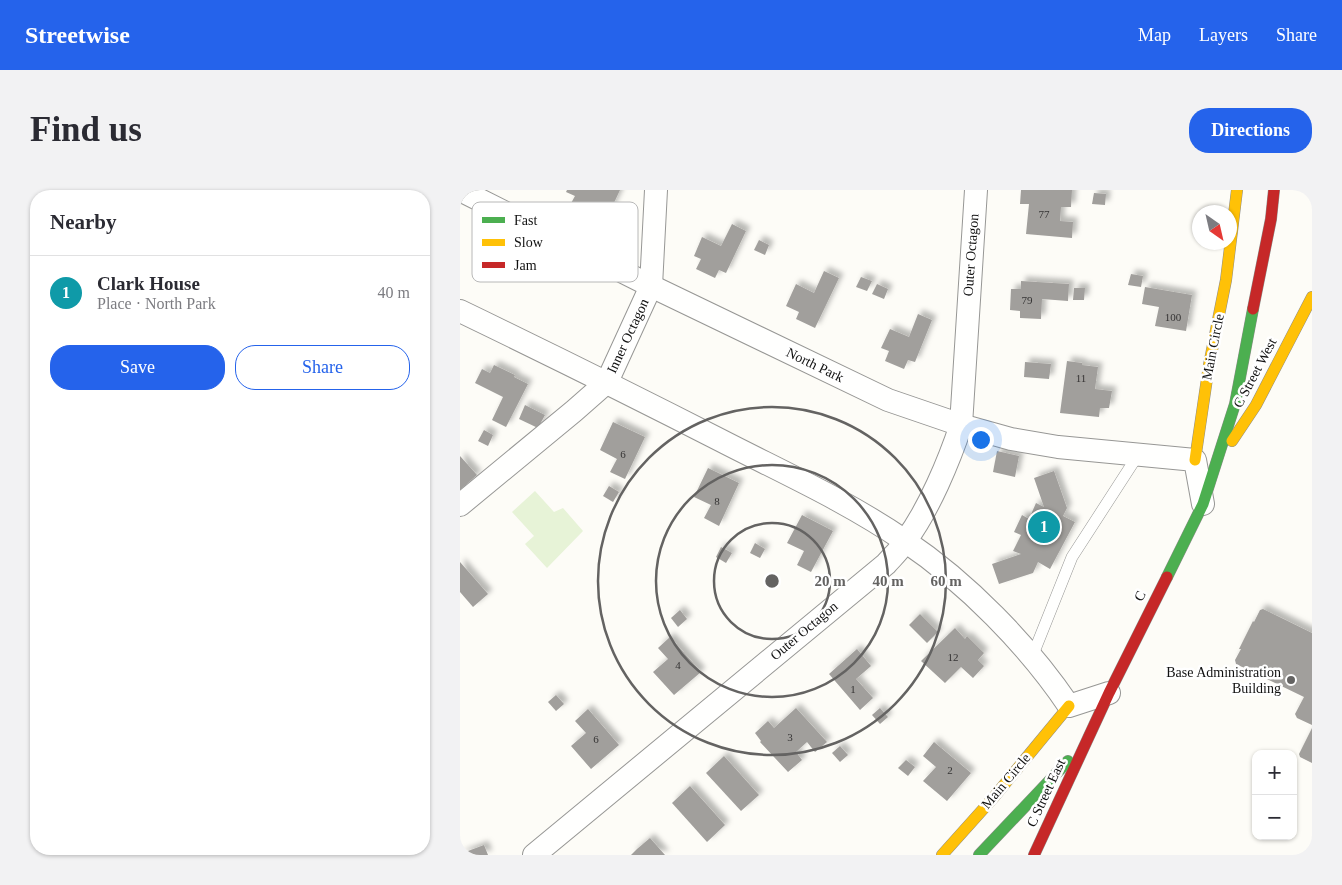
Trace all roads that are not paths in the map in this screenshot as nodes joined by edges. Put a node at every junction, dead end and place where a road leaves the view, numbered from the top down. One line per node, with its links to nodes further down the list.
1 (460, 190): 6 (street, North Park)
2 (656, 190): 8 (street, Inner Octagon)
3 (976, 190): 12 (street, Outer Octagon)
4 (1237, 190): 14 (street, Main Circle)
5 (1274, 190): 14 (street, Main Circle)
6 (484, 202)
7 (638, 279): 8 (street, North Park)
8 (651, 286): 11 (street, Inner Octagon); 12 (street, North Park)
9 (1312, 297): 14 (street, C Street West)
10 (460, 311): 11 (street)
11 (607, 382): 16 (street, Inner Octagon); 17 (street)
12 (961, 425): 13 (street, North Park); 17 (street, Outer Octagon)
13 (1138, 455): 14 (street, North Park); 18 (lane)
14 (1206, 459): 15 (street, Main Circle)
15 (1203, 504): 19 (street, C)
16 (460, 505)
17 (906, 541): 18 (street); 22 (street, Outer Octagon)
18 (1032, 657): 20 (street)
19 (1109, 693): 20 (street); 21 (street, C)
20 (1069, 706): 23 (street, Main Circle)
21 (1085, 744): 24 (street); 25 (street, C Street East)
22 (534, 855)
23 (942, 855)
24 (980, 855)
25 (1034, 855)

